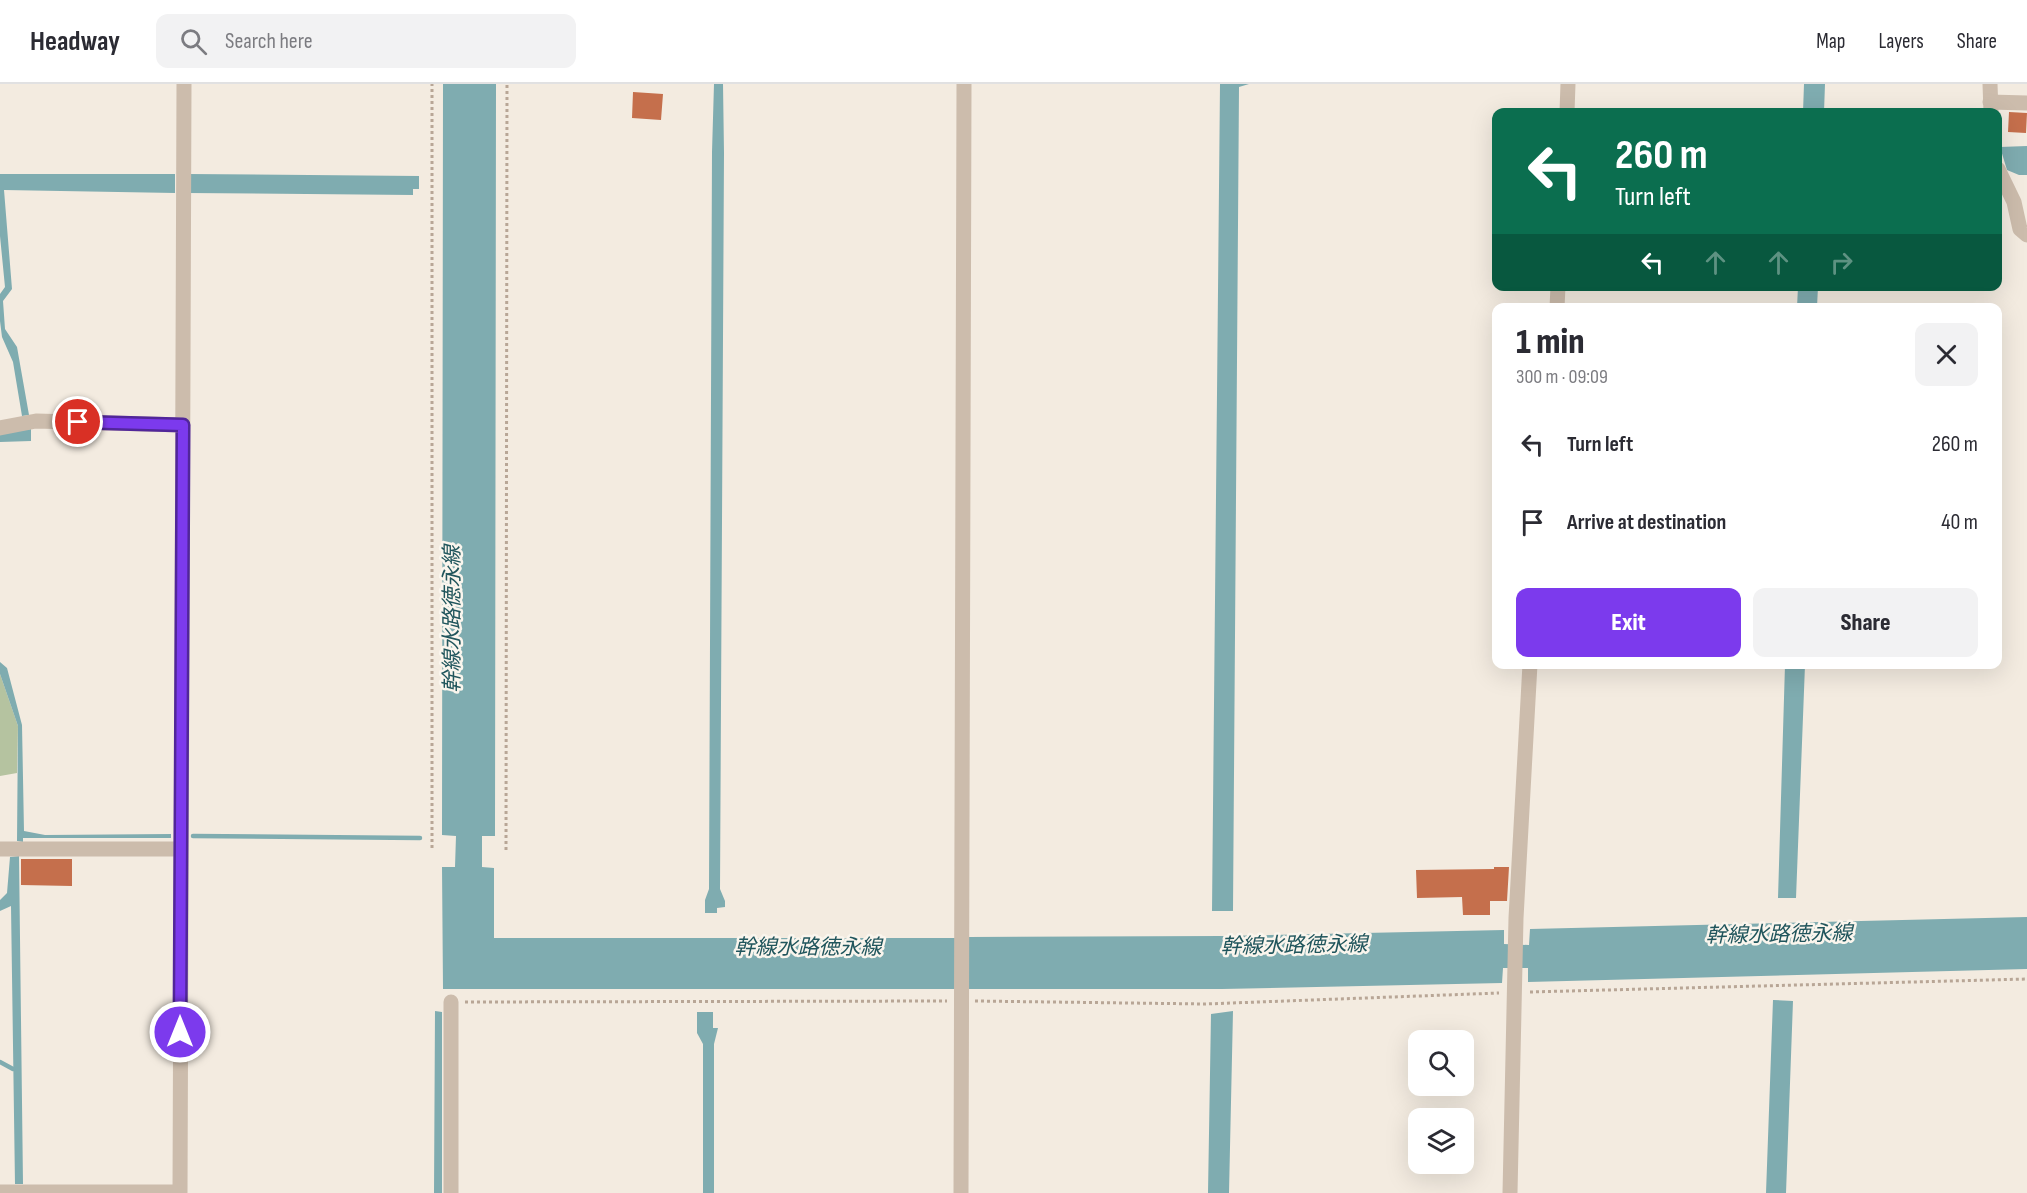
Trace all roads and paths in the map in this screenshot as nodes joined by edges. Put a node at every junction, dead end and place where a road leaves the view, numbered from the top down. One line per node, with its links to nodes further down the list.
1 (184, 84): 12 (street)
2 (432, 84): 15 (path)
3 (507, 84): 18 (path)
4 (964, 84): 21 (street)
5 (1568, 84): 9 (street)
6 (1989, 84): 8 (street)
7 (2027, 103): 8 (street)
8 (1990, 107)
9 (1567, 108)
10 (2002, 177): 11 (street)
11 (2027, 235)
12 (183, 425): 13 (street); 17 (street)
13 (0, 428)
14 (1530, 669): 20 (street)
15 (432, 848)
16 (0, 849): 17 (street)
17 (181, 849): 24 (street)
18 (506, 850)
19 (2027, 980): 20 (path)
20 (1515, 992): 21 (path); 27 (street)
21 (961, 1001): 22 (path); 26 (street)
22 (451, 1002): 25 (street)
23 (0, 1191): 24 (street)
24 (180, 1193)
25 (451, 1193)
26 (961, 1193)
27 (1510, 1193)

